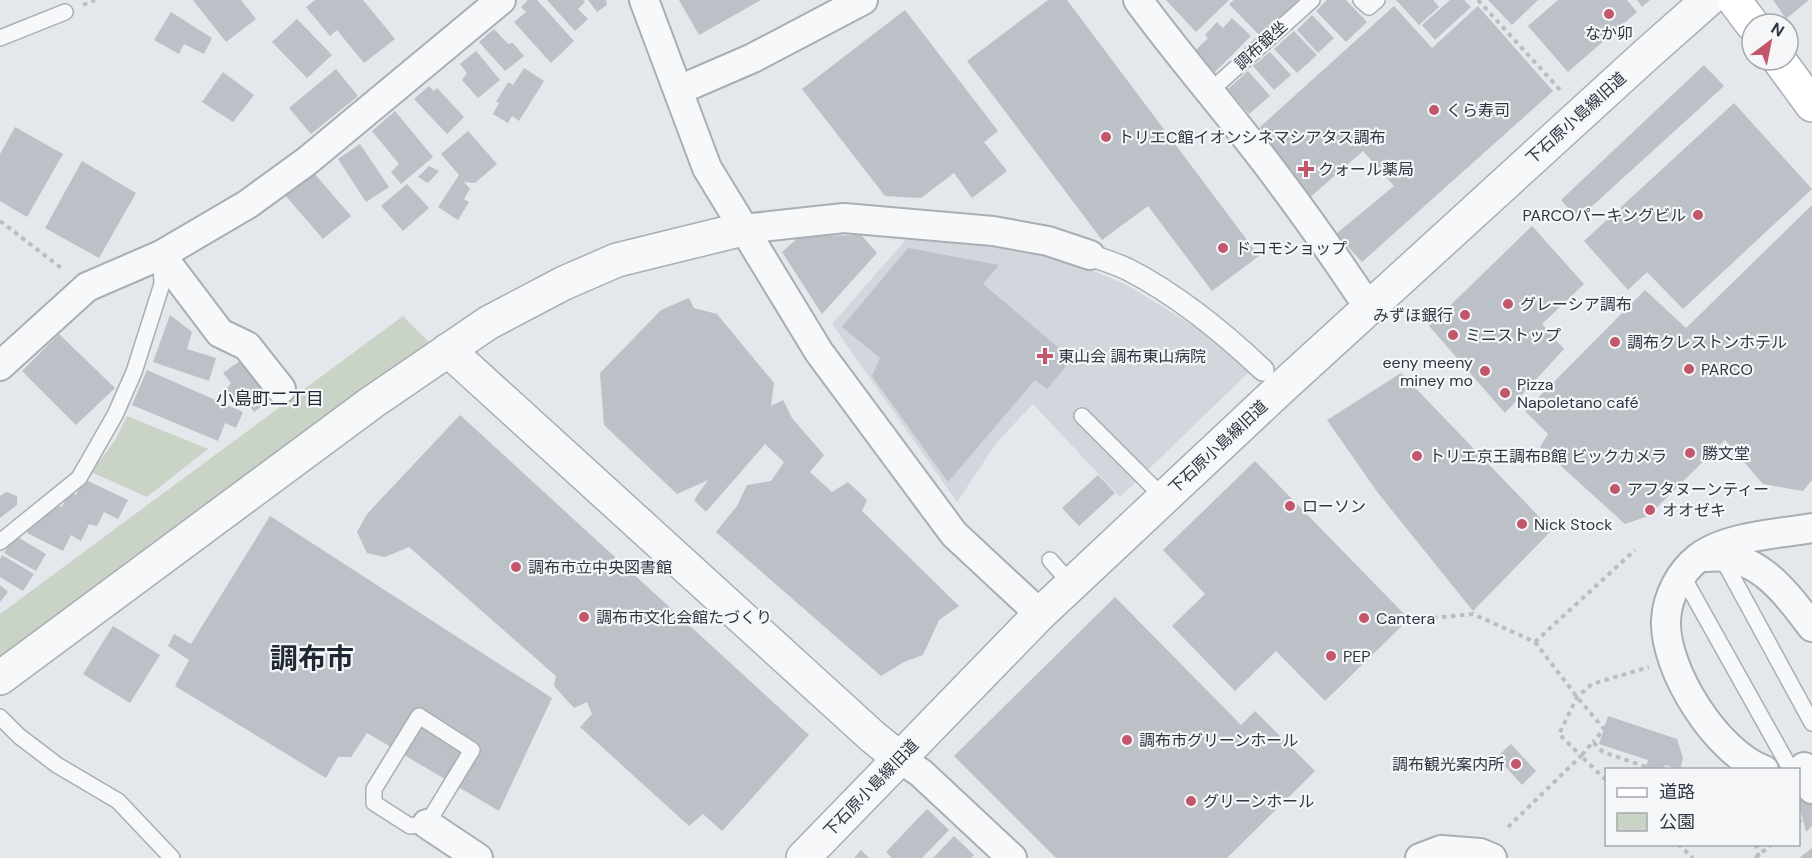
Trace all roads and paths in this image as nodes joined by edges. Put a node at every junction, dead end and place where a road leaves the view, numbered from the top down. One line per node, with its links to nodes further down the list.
1 (501, 0): 19 (street)
2 (644, 0): 13 (street)
3 (863, 0): 13 (street)
4 (1138, 0): 14 (street)
5 (1312, 0): 14 (lane, 調布銀坐)
6 (1361, 0): 7 (lane)
7 (1377, 0)
8 (1479, 0): 15 (path)
9 (1708, 0): 22 (street, 下石原小島線旧道)
10 (65, 12): 11 (lane)
11 (0, 38)
12 (1788, 72): 16 (main road)
13 (679, 90): 18 (street)
14 (1210, 91): 22 (street)
15 (1567, 97)
16 (1812, 105)
17 (0, 221): 21 (path)
18 (743, 229): 20 (street); 23 (street); 35 (street)
19 (160, 255): 21 (street); 26 (street); 30 (lane)
20 (1090, 255): 25 (street)
21 (87, 287): 24 (street)
22 (1369, 308): 28 (street, 下石原小島線旧道)
23 (448, 350): 40 (street); 46 (street)
24 (0, 366)
25 (1263, 370)
26 (281, 389)
27 (1082, 416): 28 (lane)
28 (1164, 498): 34 (street, 下石原小島線旧道)
29 (1812, 528): 33 (street)
30 (0, 542)
31 (1635, 550): 38 (path)
32 (1050, 560): 34 (lane)
33 (1700, 563): 37 (street); 43 (lane); 48 (street); 49 (lane)
34 (1072, 585): 35 (street, 下石原小島線旧道)
35 (1040, 614): 46 (street, 下石原小島線旧道)
36 (1433, 618): 38 (path)
37 (1812, 627)
38 (1535, 642): 41 (path)
39 (1652, 666): 41 (path)
40 (0, 678)
41 (1577, 697): 44 (path); 45 (path)
42 (0, 717): 58 (lane)
43 (1812, 723)
44 (1593, 742): 45 (path); 47 (path)
45 (1581, 756): 51 (path); 54 (path)
46 (899, 758): 60 (street, 下石原小島線旧道); 61 (street)
47 (1649, 768)
48 (1760, 768)
49 (1798, 768)
50 (1803, 778): 52 (path)
51 (1605, 779)
52 (1800, 805)
53 (427, 824): 53 (lane); 59 (street)
54 (1508, 827)
55 (1680, 846): 64 (path)
56 (1770, 846): 57 (path)
57 (1757, 857)
58 (172, 858)
59 (478, 858)
60 (803, 858)
61 (1012, 858)
62 (1420, 858): 63 (street)
63 (1492, 858)
64 (1693, 858)

